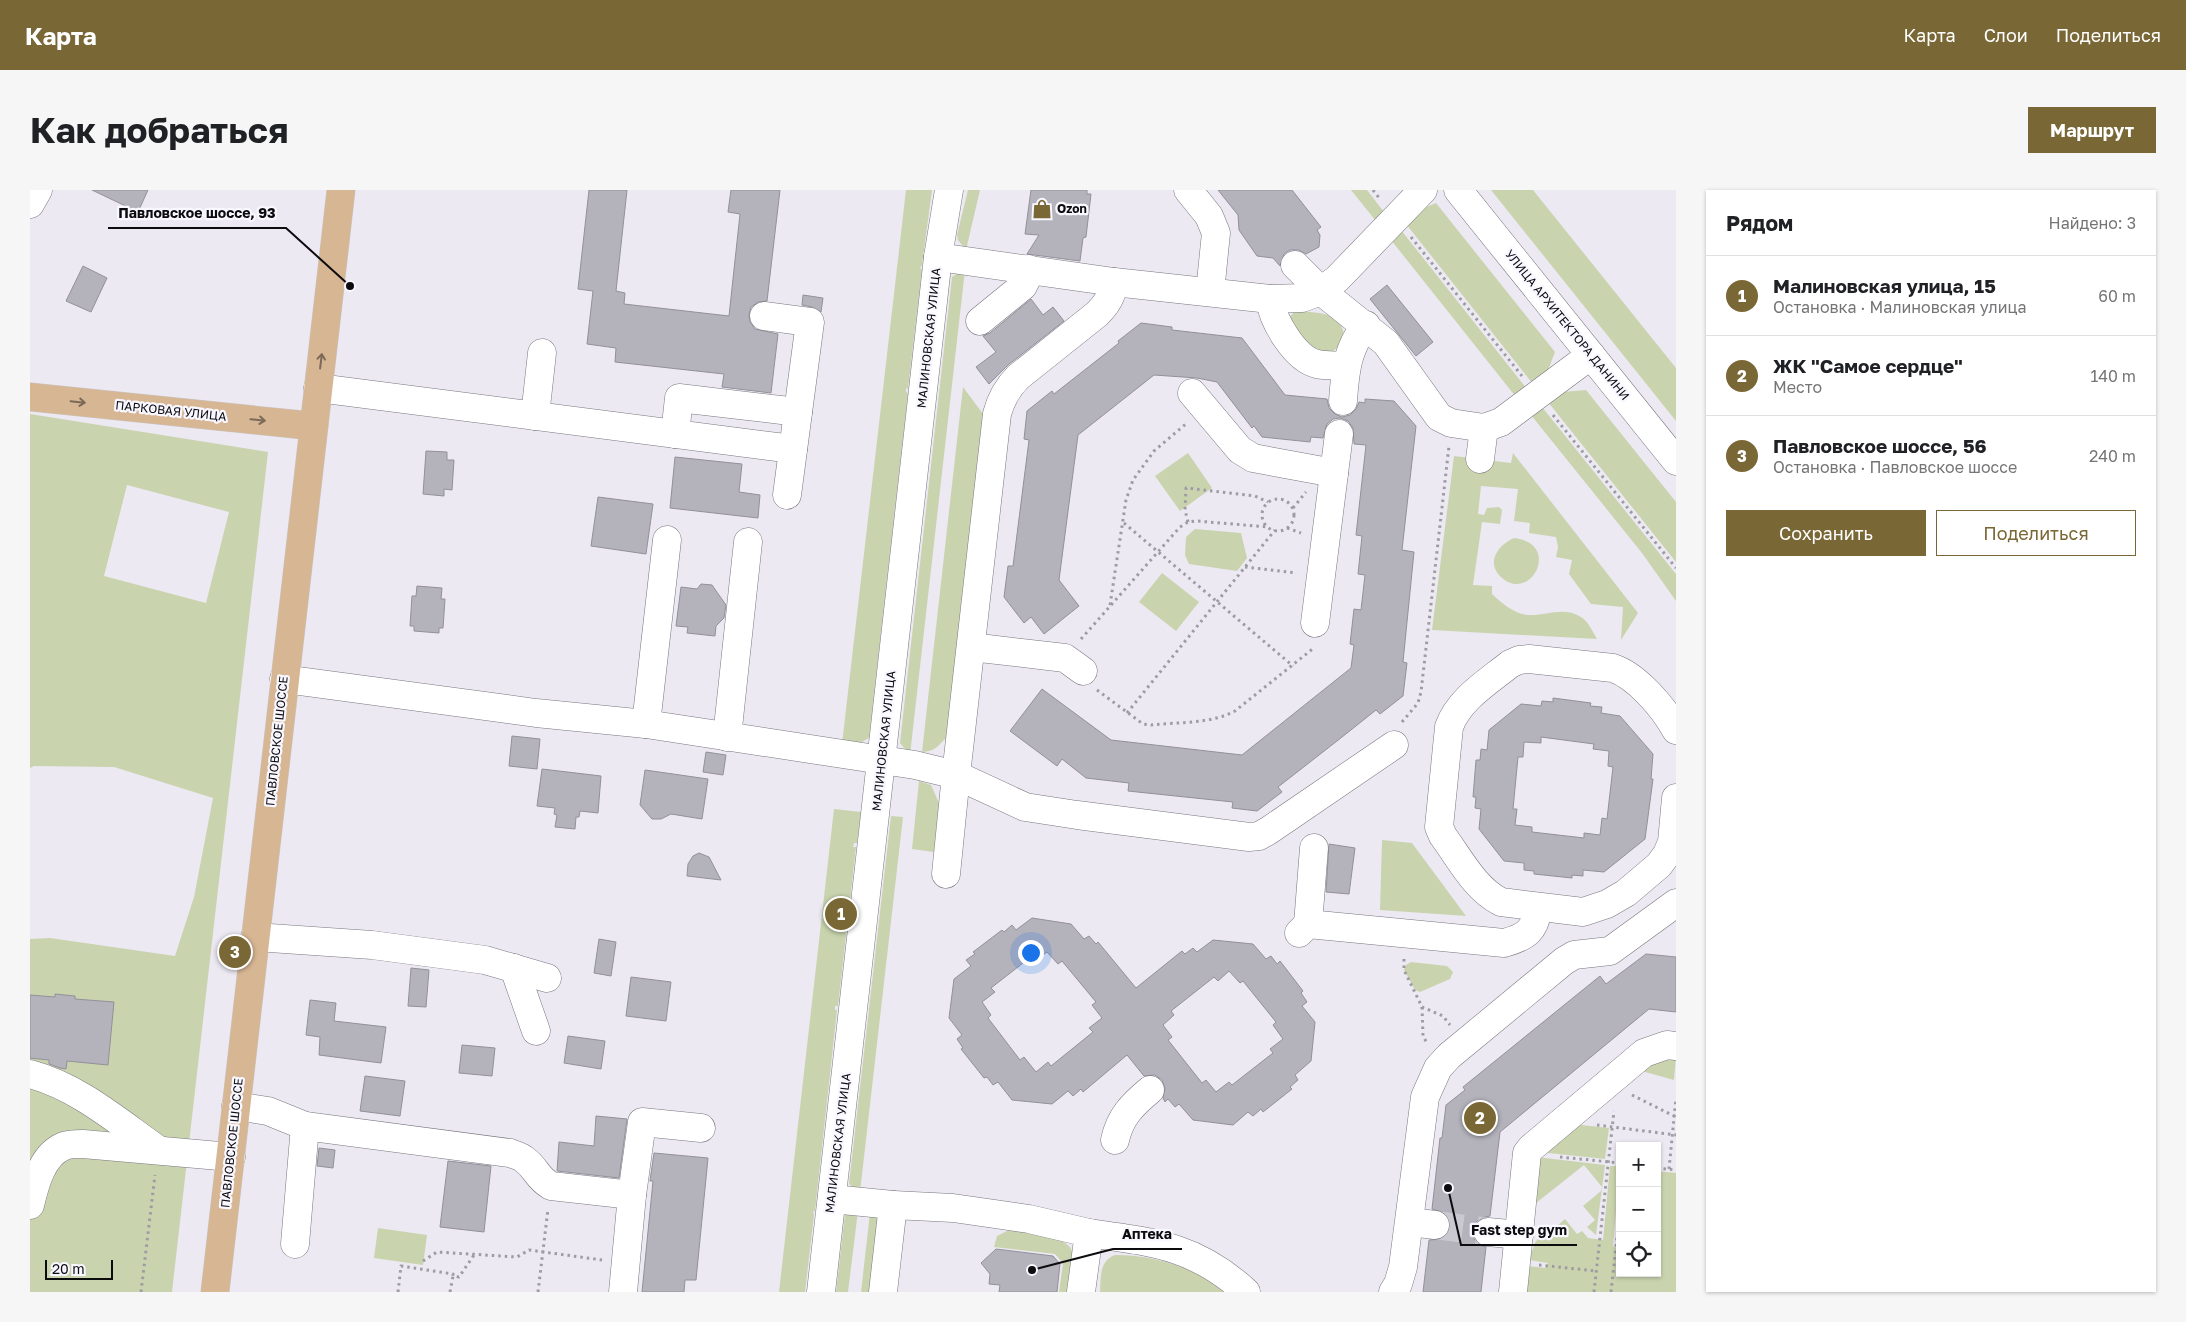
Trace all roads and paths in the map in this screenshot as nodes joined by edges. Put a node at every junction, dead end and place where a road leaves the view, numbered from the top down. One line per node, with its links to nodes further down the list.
1 (340, 190): 21 (main road, ПАВЛОВСКОЕ ШОССЕ, one-way to 1)
2 (949, 190): 7 (street, МАЛИНОВСКАЯ УЛИЦА)
3 (1188, 190): 12 (street)
4 (1423, 190): 11 (street)
5 (1458, 190): 18 (street, УЛИЦА АРХИТЕКТОРА ДАНИНИ)
6 (1408, 233): 20 (path)
7 (938, 258): 9 (street); 61 (street, МАЛИНОВСКАЯ УЛИЦА)
8 (1295, 265): 11 (street)
9 (1028, 270): 10 (street); 15 (street)
10 (1114, 282): 12 (street); 52 (street)
11 (1321, 291): 13 (street); 16 (street)
12 (1210, 292): 13 (street)
13 (1270, 299): 19 (street)
14 (764, 316): 26 (street)
15 (980, 321)
16 (1366, 325): 19 (street); 28 (street)
17 (542, 353): 27 (street)
18 (1591, 355): 30 (street); 35 (street, УЛИЦА АРХИТЕКТОРА ДАНИНИ)
19 (1346, 366): 24 (street)
20 (1527, 382)
21 (318, 388): 27 (street); 29 (main road, ПАВЛОВСКОЕ ШОССЕ)
22 (30, 397): 29 (main road, ПАРКОВАЯ УЛИЦА, one-way to 29)
23 (1198, 401): 36 (street); 40 (path)
24 (1343, 401)
25 (1549, 410): 47 (path)
26 (798, 412): 31 (street); 33 (street)
27 (535, 416): 31 (street)
28 (1451, 423): 30 (street); 60 (path)
29 (312, 426): 55 (main road, ПАВЛОВСКОЕ ШОССЕ)
30 (1484, 428): 34 (street)
31 (675, 434): 33 (street)
32 (1339, 434): 36 (street)
33 (793, 449): 37 (street)
34 (1480, 459)
35 (1676, 461)
36 (1334, 474): 48 (street)
37 (787, 495)
38 (1268, 502): 39 (path); 41 (path); 42 (path)
39 (1188, 522): 41 (path); 45 (path)
40 (1124, 523): 45 (path); 50 (path)
41 (1268, 527): 42 (path)
42 (1274, 530): 46 (path)
43 (667, 540): 57 (street)
44 (748, 542): 59 (street)
45 (1158, 550): 49 (path); 50 (path)
46 (1245, 567): 48 (path); 49 (path)
47 (1676, 568)
48 (1321, 576): 51 (street)
49 (1218, 601): 54 (path); 56 (path)
50 (1110, 606): 53 (path)
51 (1317, 633): 54 (path)
52 (971, 647): 53 (street); 62 (street)
53 (1074, 664): 56 (path)
54 (1293, 666): 56 (path)
55 (284, 679): 57 (street); 68 (main road, ПАВЛОВСКОЕ ШОССЕ)
56 (1127, 713)
57 (646, 724): 59 (street)
58 (1676, 730): 67 (street)
59 (727, 737): 61 (street)
60 (1394, 745): 62 (street)
61 (882, 760): 62 (street); 99 (street, МАЛИНОВСКАЯ УЛИЦА)
62 (956, 775): 65 (street)
63 (1676, 798): 67 (street)
64 (1314, 848): 67 (street)
65 (946, 874)
66 (1676, 903): 74 (street)
67 (1538, 908)
68 (256, 937): 69 (street); 81 (main road, ПАВЛОВСКОЕ ШОССЕ)
69 (514, 968): 71 (street); 73 (street)
70 (1404, 970): 72 (path)
71 (547, 978)
72 (1422, 1006): 74 (path); 76 (path)
73 (536, 1031)
74 (1464, 1043): 76 (street)
75 (1676, 1046): 78 (street)
76 (1442, 1064): 124 (street)
77 (30, 1074): 89 (street)
78 (1614, 1084): 82 (path); 83 (street); 85 (path)
79 (1150, 1090): 88 (street)
80 (1676, 1098): 82 (path)
81 (236, 1106): 84 (street); 91 (main road, ПАВЛОВСКОЕ ШОССЕ)
82 (1675, 1117): 87 (path)
83 (1562, 1120): 85 (path); 90 (street)
84 (306, 1126): 97 (street); 106 (street)
85 (1612, 1127): 87 (path); 92 (path)
86 (701, 1128): 98 (street)
87 (1674, 1135): 95 (path)
88 (1115, 1140)
89 (158, 1150): 91 (street); 100 (street); 114 (path)
90 (1528, 1153): 92 (path); 105 (street)
91 (231, 1157): 115 (main road, ПАВЛОВСКОЕ ШОССЕ)
92 (1608, 1162): 93 (path); 112 (path)
93 (1616, 1163)
94 (1661, 1168): 95 (path)
95 (1668, 1169): 96 (path)
96 (1676, 1170)
97 (551, 1186): 98 (street); 107 (path)
98 (632, 1195): 111 (street)
99 (832, 1199): 101 (street); 120 (street, МАЛИНОВСКАЯ УЛИЦА)
100 (30, 1204)
101 (893, 1205): 104 (street); 121 (street)
102 (1488, 1232): 105 (street)
103 (1618, 1232): 127 (path)
104 (1089, 1233): 122 (street); 123 (street)
105 (1519, 1236): 110 (street)
106 (295, 1244)
107 (543, 1252): 108 (path); 111 (path); 118 (path)
108 (474, 1254): 109 (path); 113 (path)
109 (423, 1261)
110 (1516, 1262): 112 (path); 125 (street)
111 (625, 1263): 119 (street)
112 (1596, 1270): 126 (path)
113 (453, 1276): 116 (path); 117 (path)
114 (141, 1292)
115 (215, 1292)
116 (398, 1292)
117 (450, 1292)
118 (538, 1292)
119 (622, 1292)
120 (821, 1292)
121 (883, 1292)
122 (1081, 1292)
123 (1246, 1292)
124 (1393, 1292)
125 (1513, 1292)
126 (1594, 1292)
127 (1611, 1292)

